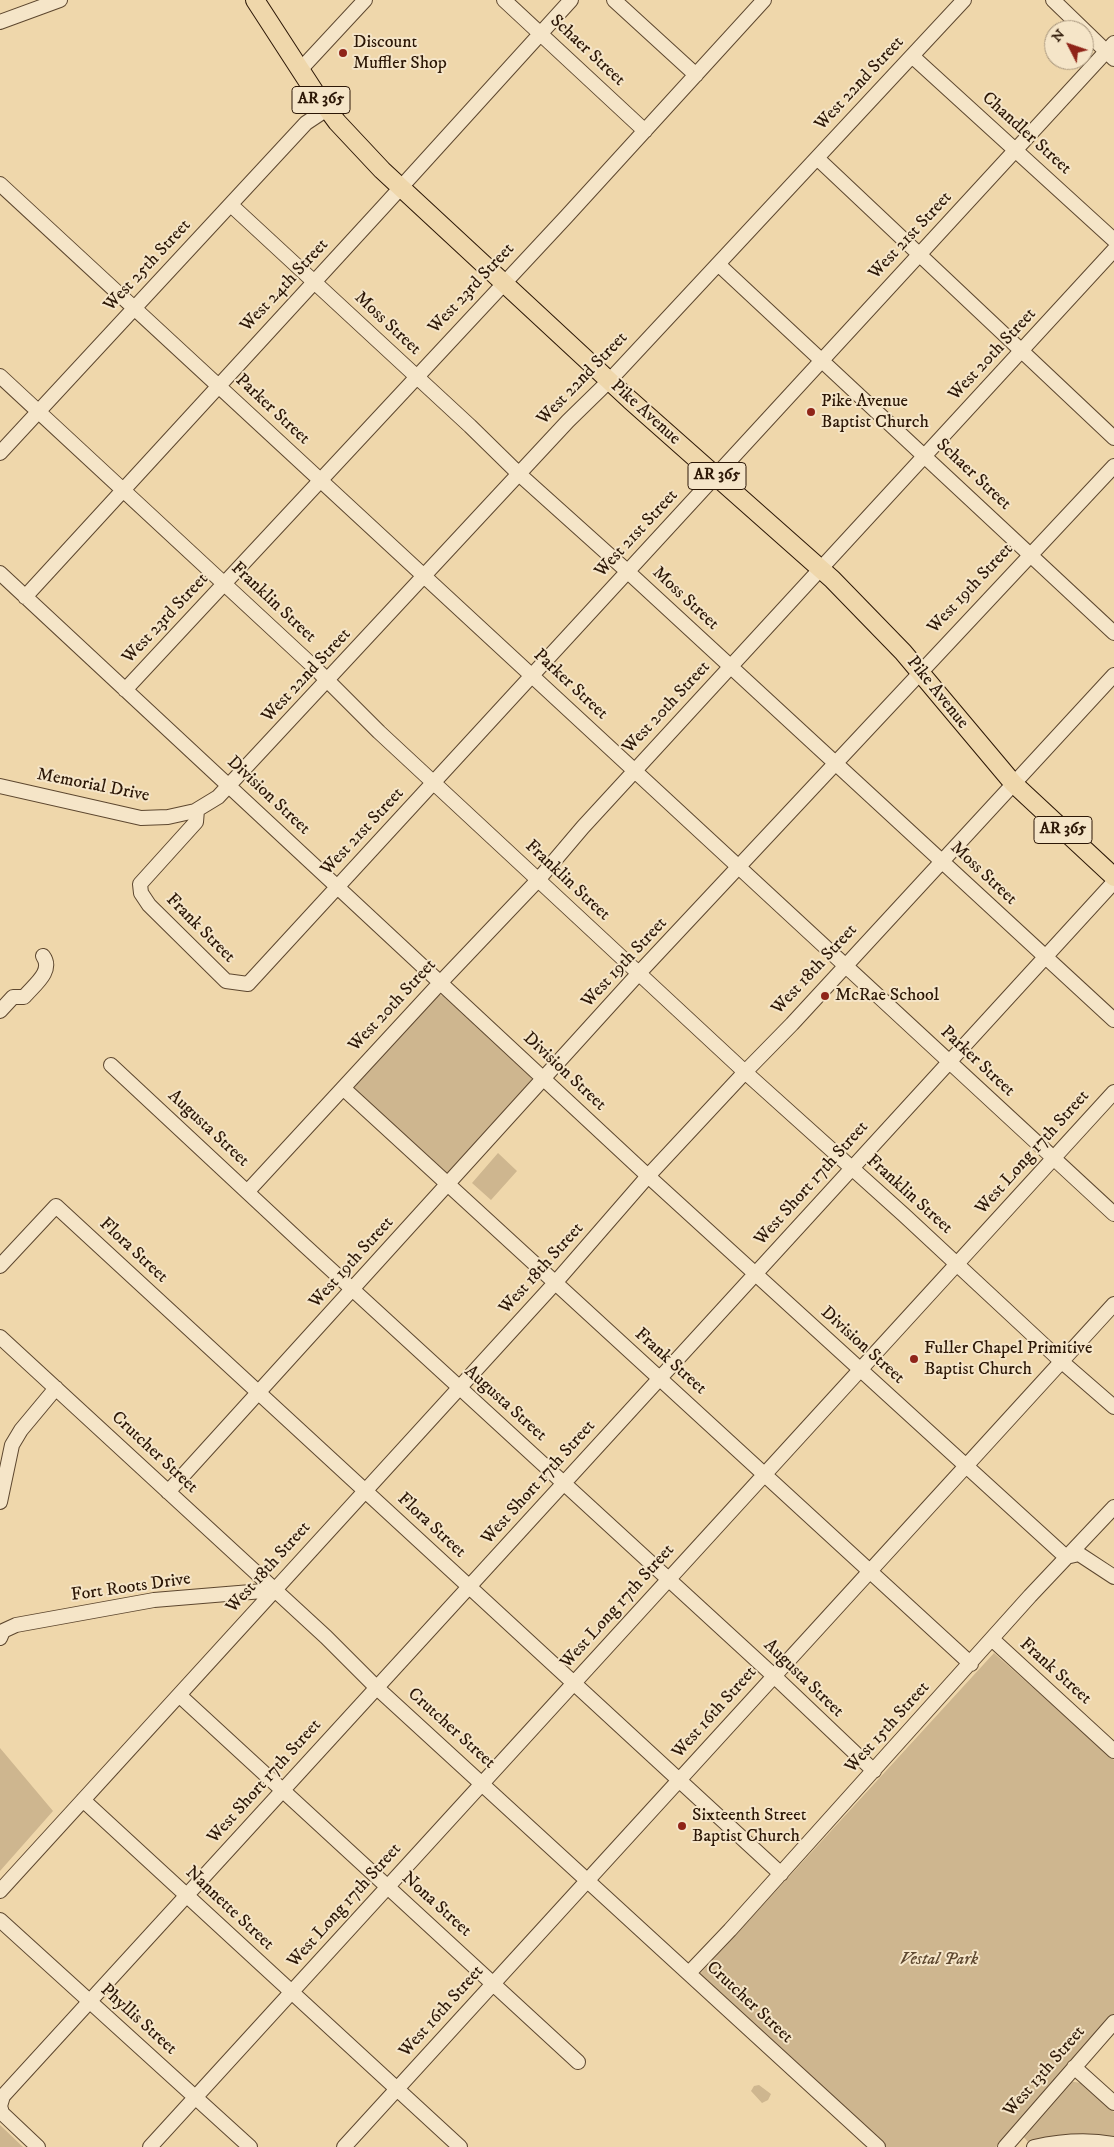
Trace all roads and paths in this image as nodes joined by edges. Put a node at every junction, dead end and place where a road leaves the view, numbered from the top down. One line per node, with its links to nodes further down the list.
1 (60, 0): 10 (street)
2 (255, 0): 14 (main road, Pike Avenue / AR 365)
3 (365, 0): 14 (street)
4 (504, 0): 11 (street, Schaer Street)
5 (571, 0): 11 (street, West 24th Street)
6 (614, 0): 15 (street)
7 (764, 0): 15 (street, West 23rd Street)
8 (964, 0): 13 (street, West 22nd Street)
9 (1053, 0): 12 (street)
10 (0, 22)
11 (540, 33): 17 (street, Schaer Street); 21 (street, West 24th Street)
12 (1111, 51): 18 (street, West 21st Street)
13 (912, 56): 18 (street, Chandler Street); 19 (street, West 22nd Street)
14 (300, 70): 16 (main road, Pike Avenue / AR 365)
15 (696, 74): 17 (street, West 23rd Street)
16 (327, 109): 21 (main road, Pike Avenue / AR 365); 22 (street, West 25th Street)
17 (645, 131): 28 (street, West 23rd Street)
18 (1015, 150): 23 (street, Chandler Street); 25 (street, West 21st Street)
19 (817, 158): 25 (street); 26 (street, West 22nd Street)
20 (0, 184): 29 (street, Parker Street)
21 (401, 188): 27 (street, West 24th Street); 28 (main road, Pike Avenue / AR 365)
22 (231, 205): 27 (street, Moss Street); 29 (street, West 25th Street)
23 (1114, 240)
24 (1114, 250): 30 (street, West 20th Street)
25 (919, 254): 30 (street); 31 (street, West 21st Street)
26 (718, 264): 31 (street, Schaer Street); 34 (street, West 22nd Street)
27 (314, 282): 33 (street, Moss Street); 35 (street, West 24th Street)
28 (504, 282): 33 (street, West 23rd Street); 34 (main road, Pike Avenue / AR 365)
29 (134, 309): 35 (street, Parker Street); 36 (street, West 25th Street)
30 (1022, 351): 37 (street); 39 (street, West 20th Street)
31 (822, 360): 39 (street, Schaer Street); 42 (street, West 21st Street)
32 (0, 376): 36 (street, Franklin Street)
33 (416, 376): 41 (street, Moss Street); 43 (street, West 23rd Street)
34 (609, 381): 41 (street, West 22nd Street); 42 (main road, Pike Avenue / AR 365)
35 (219, 386): 43 (street, Parker Street); 44 (street, West 24th Street)
36 (39, 412): 38 (street, West 25th Street); 44 (street, Franklin Street)
37 (1114, 438)
38 (0, 453)
39 (926, 456): 45 (street, Schaer Street); 46 (street, West 20th Street)
40 (1114, 466): 45 (street, West 19th Street)
41 (518, 474): 47 (street, Moss Street); 49 (street, West 22nd Street)
42 (716, 475): 46 (main road, Pike Avenue / AR 365); 47 (street, West 21st Street)
43 (320, 480): 49 (street, Parker Street); 50 (street, West 23rd Street)
44 (123, 490): 50 (street, Franklin Street); 51 (street, West 24th Street)
45 (1031, 554): 52 (street, Schaer Street); 54 (street, West 19th Street)
46 (821, 569): 53 (street, West 20th Street); 54 (main road, Pike Avenue / AR 365)
47 (628, 571): 53 (street, Moss Street); 55 (street, West 21st Street)
48 (0, 574): 51 (street, Division Street)
49 (425, 577): 55 (street, Parker Street); 57 (street, West 22nd Street)
50 (224, 584): 57 (street, Franklin Street); 58 (street, West 23rd Street)
51 (25, 597): 58 (street, Division Street)
52 (1114, 634)
53 (731, 667): 59 (street, Moss Street); 60 (street, West 20th Street)
54 (920, 672): 59 (street, West 19th Street); 62 (main road, Pike Avenue / AR 365)
55 (532, 675): 60 (street, Parker Street); 61 (street, West 21st Street)
56 (1114, 675): 62 (street, West 18th Street)
57 (327, 681): 61 (street, Franklin Street); 64 (street, West 22nd Street)
58 (125, 690): 64 (street, Division Street)
59 (835, 762): 66 (street, Moss Street); 67 (street, West 19th Street)
60 (635, 771): 67 (street, Parker Street); 69 (street, West 20th Street)
61 (434, 783): 69 (street, Franklin Street); 71 (street, West 21st Street)
62 (1012, 783): 66 (street, West 18th Street); 68 (main road, Pike Avenue / AR 365)
63 (0, 786): 65 (street, Memorial Drive)
64 (230, 786): 65 (street, Memorial Drive); 71 (street, Division Street)
65 (197, 810): 77 (street, Frank Street)
66 (941, 861): 73 (street, Moss Street); 74 (street, West 18th Street)
67 (739, 867): 74 (street, Parker Street); 75 (street, West 19th Street)
68 (1114, 877)
69 (538, 880): 75 (street, Franklin Street); 76 (street, West 20th Street)
70 (1114, 882): 73 (street, West Short 17th Street)
71 (337, 887): 76 (street, Division Street); 77 (street, West 21st Street)
72 (43, 956): 78 (street)
73 (1046, 957): 79 (street, Moss Street); 80 (street, West Short 17th Street)
74 (846, 966): 80 (street, Parker Street); 82 (street, West 18th Street)
75 (639, 973): 82 (street, Franklin Street); 83 (street, West 19th Street)
76 (440, 983): 83 (street, Division Street); 84 (street, West 20th Street)
77 (248, 984)
78 (0, 1011)
79 (1114, 1020)
80 (950, 1062): 86 (street, Parker Street); 87 (street, West Short 17th Street)
81 (111, 1065): 90 (street, Augusta Street)
82 (745, 1072): 87 (street, Franklin Street); 88 (street, West 18th Street)
83 (544, 1080): 88 (street, Division Street); 89 (street, West 19th Street)
84 (343, 1088): 89 (street, Frank Street); 90 (street, West 20th Street)
85 (1114, 1092): 86 (street, West Long 17th Street)
86 (1054, 1158): 91 (street, Parker Street); 92 (street, West Long 17th Street)
87 (852, 1168): 92 (street, Franklin Street); 94 (street, West Short 17th Street)
88 (648, 1176): 94 (street, Division Street); 95 (street, West 18th Street)
89 (448, 1185): 95 (street, Frank Street); 96 (street, West 19th Street)
90 (248, 1192): 96 (street, Augusta Street)
91 (1114, 1214)
92 (956, 1264): 99 (street, Franklin Street); 100 (street, West Long 17th Street)
93 (0, 1266): 104 (street, Flora Street)
94 (756, 1274): 100 (street, Division Street); 101 (street, West Short 17th Street)
95 (555, 1283): 101 (street, Frank Street); 103 (street, West 18th Street)
96 (353, 1290): 103 (street, Augusta Street); 104 (street, West 19th Street)
97 (1114, 1304): 99 (street, West 16th Street)
98 (0, 1337): 102 (street, Crutcher Street)
99 (1061, 1362): 105 (street, Franklin Street); 106 (street, West 16th Street)
100 (860, 1370): 106 (street, Division Street); 107 (street, West Long 17th Street)
101 (660, 1379): 107 (street, Frank Street); 108 (street, West Short 17th Street)
102 (56, 1388): 110 (street, Crutcher Street); 111 (street)
103 (460, 1388): 108 (street, Augusta Street); 109 (street, West 18th Street)
104 (259, 1393): 109 (street, Flora Street); 110 (street, West 19th Street)
105 (1114, 1407)
106 (966, 1466): 113 (street, Division Street); 114 (street, West 16th Street)
107 (764, 1474): 114 (street, Frank Street); 116 (street, West Long 17th Street)
108 (564, 1483): 116 (street, Augusta Street); 117 (street, West Short 17th Street)
109 (365, 1491): 117 (street, Flora Street); 118 (street, West 18th Street)
110 (168, 1492): 118 (street, Crutcher Street)
111 (0, 1502)
112 (1114, 1507): 113 (street, West 15th Street)
113 (1066, 1557): 115 (street); 120 (street, West 15th Street)
114 (870, 1571): 121 (street, Frank Street); 122 (street, West 16th Street)
115 (1114, 1577)
116 (669, 1579): 122 (street, Augusta Street); 123 (street, West Long 17th Street)
117 (469, 1587): 123 (street, Flora Street); 124 (street, West Short 17th Street)
118 (275, 1590): 119 (street, Fort Roots Drive); 124 (street, Crutcher Street); 125 (street, West 18th Street)
119 (1, 1632)
120 (992, 1640): 121 (street, West 15th Street); 126 (street, Frank Street)
121 (971, 1664): 127 (street, West 15th Street)
122 (774, 1676): 127 (street, Augusta Street); 128 (street, West 16th Street)
123 (574, 1683): 128 (street, Flora Street); 129 (street, West Long 17th Street)
124 (376, 1687): 129 (street, Crutcher Street); 130 (street, West Short 17th Street)
125 (179, 1695): 130 (street, Nona Street); 131 (street, West 18th Street)
126 (1114, 1751)
127 (874, 1771): 132 (street, West 15th Street)
128 (679, 1780): 132 (street, Flora Street); 133 (street, West 16th Street)
129 (483, 1782): 133 (street, Crutcher Street); 134 (street, West Long 17th Street)
130 (283, 1790): 134 (street, Nona Street); 136 (street, West Short 17th Street)
131 (83, 1800): 135 (street, West 18th Street); 136 (street, Nannette Street)
132 (781, 1874): 138 (street, West 15th Street)
133 (588, 1879): 138 (street, Crutcher Street); 139 (street, West 16th Street)
134 (388, 1886): 139 (street, Nona Street); 140 (street, West Long 17th Street)
135 (0, 1891)
136 (187, 1896): 140 (street, Nannette Street); 141 (street, West Short 17th Street)
137 (0, 1920): 141 (street, Phyllis Street)
138 (689, 1973): 155 (street, Crutcher Street)
139 (494, 1983): 143 (street, Nona Street); 145 (street, West 16th Street)
140 (292, 1992): 145 (street, Nannette Street); 146 (street, West Long 17th Street)
141 (90, 2001): 146 (street, Phyllis Street); 150 (street, West Short 17th Street)
142 (1114, 2022): 144 (street, West 13th Street)
143 (578, 2062)
144 (1074, 2067): 147 (street); 156 (street, West 13th Street)
145 (397, 2089): 153 (street, West 16th Street); 154 (street, Nannette Street)
146 (195, 2097): 151 (street, West Long 17th Street); 152 (street, Phyllis Street)
147 (1114, 2103)
148 (1094, 2144): 149 (street); 157 (street)
149 (1114, 2144)
150 (38, 2147)
151 (150, 2147)
152 (250, 2147)
153 (344, 2147)
154 (460, 2147)
155 (878, 2147)
156 (1005, 2147)
157 (1034, 2147)

